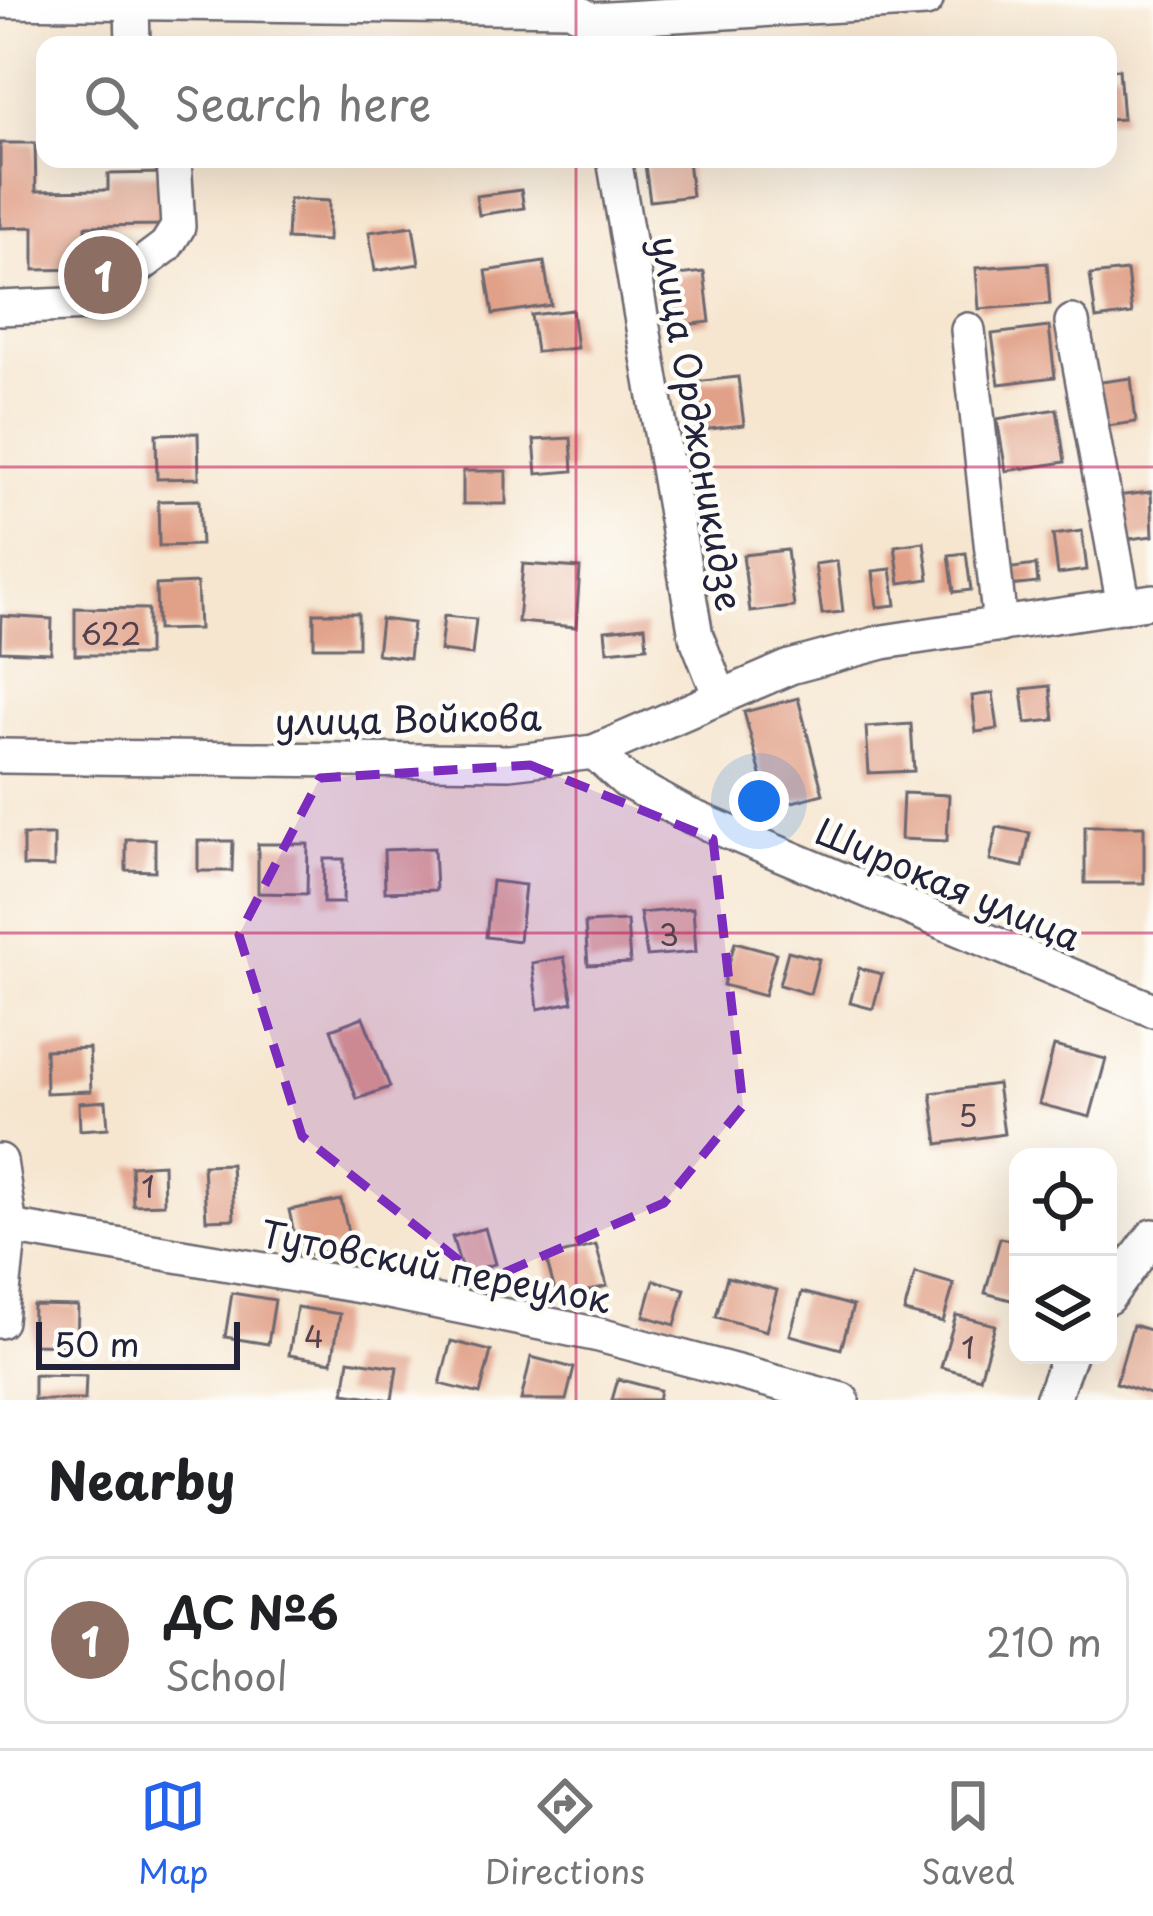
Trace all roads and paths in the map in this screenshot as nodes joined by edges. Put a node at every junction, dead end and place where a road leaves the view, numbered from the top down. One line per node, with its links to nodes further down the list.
1 (926, 0): 4 (street)
2 (0, 1): 3 (street)
3 (132, 5): 4 (street); 5 (street)
4 (582, 18)
5 (134, 36)
6 (175, 168): 8 (street)
7 (616, 168): 13 (street, улица Орджоникидзе)
8 (0, 308)
9 (1072, 322): 11 (street)
10 (968, 330): 12 (street)
11 (1138, 604): 12 (street, улица Войкова)
12 (1000, 625): 13 (street, улица Войкова)
13 (720, 696): 14 (street, улица Войкова)
14 (594, 752): 15 (street, улица Войкова); 16 (street, Широкая улица)
15 (0, 757)
16 (1153, 1010)
17 (0, 1161): 18 (street)
18 (10, 1227): 21 (street); 23 (street, Тутовский переулок)
19 (1153, 1236): 20 (street)
20 (1117, 1285)
21 (0, 1321)
22 (1066, 1364): 24 (street)
23 (842, 1400)
24 (1052, 1400)

